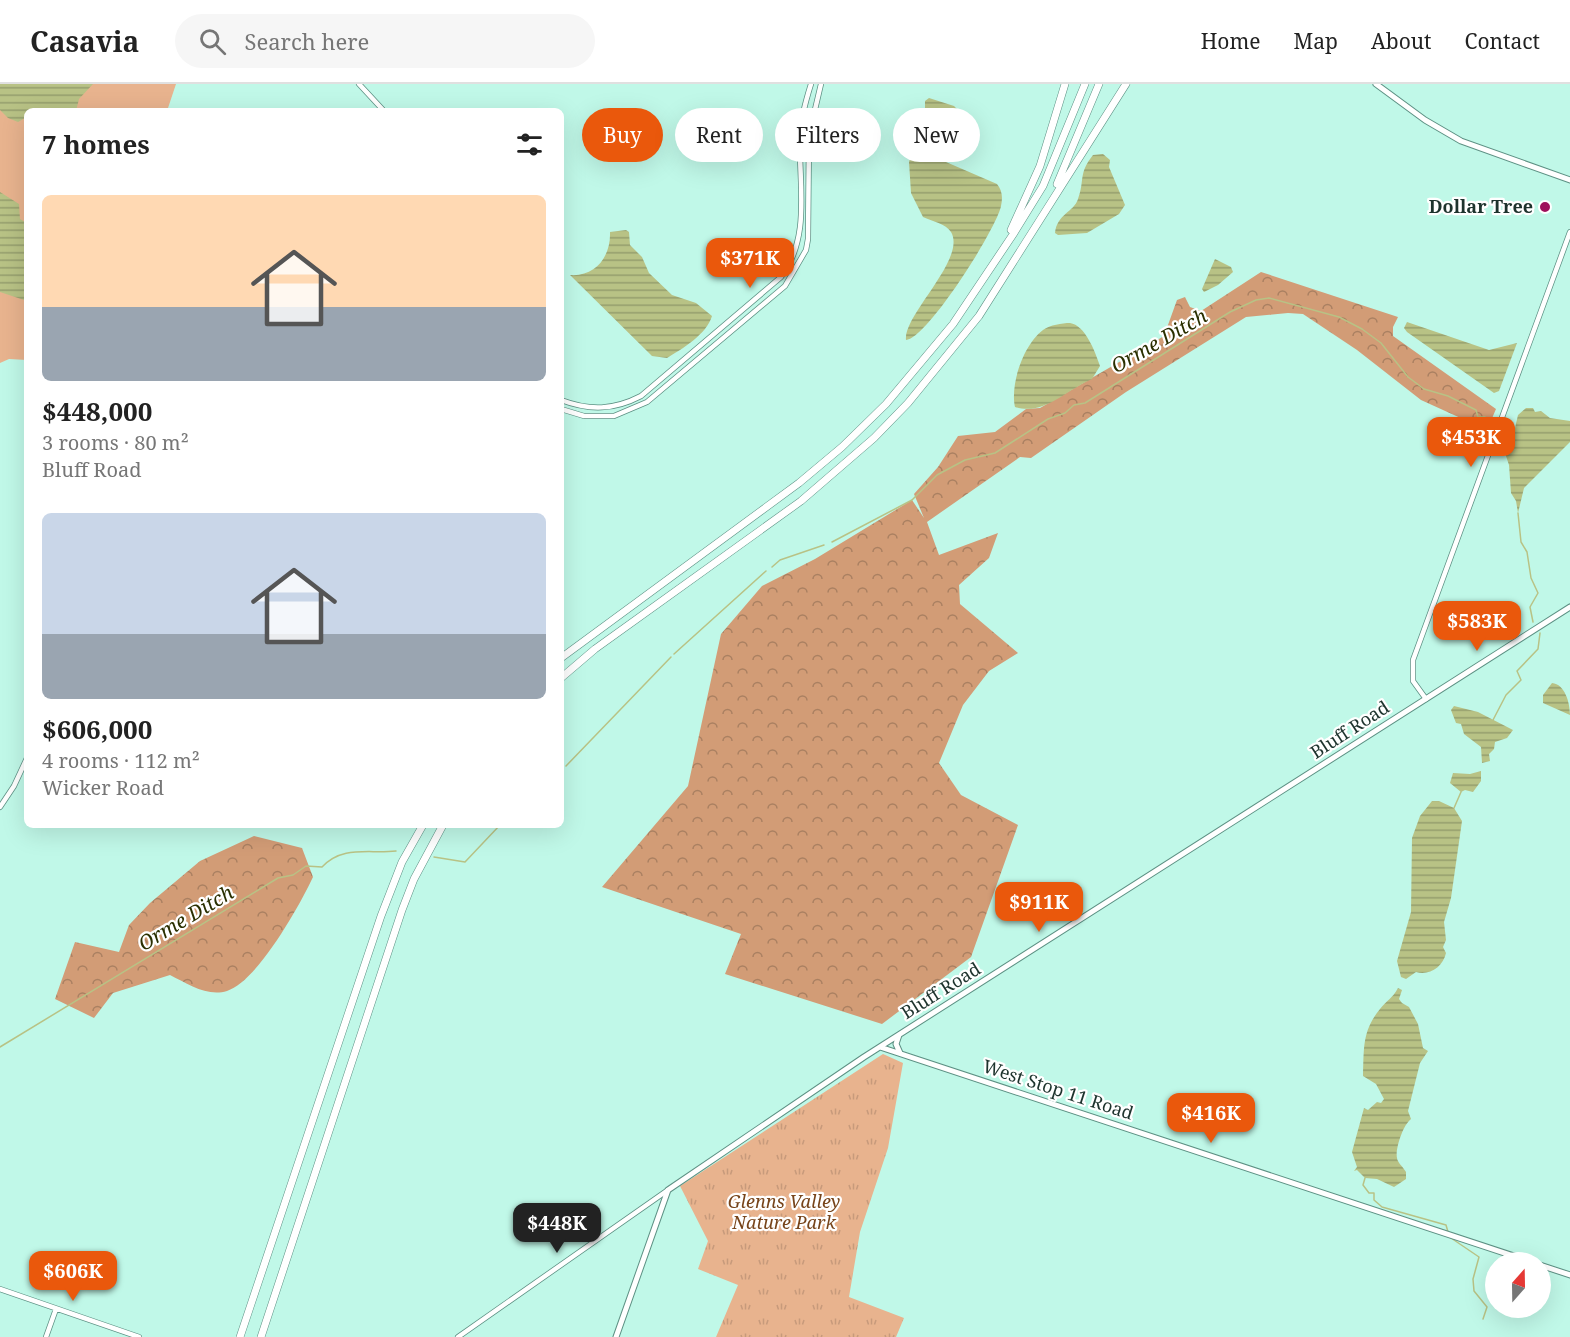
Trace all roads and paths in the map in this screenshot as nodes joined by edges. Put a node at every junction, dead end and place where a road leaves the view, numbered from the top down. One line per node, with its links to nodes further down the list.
1 (359, 84): 9 (street)
2 (812, 84): 14 (street)
3 (821, 84): 15 (street)
4 (1065, 84): 13 (highway)
5 (1085, 84): 13 (highway)
6 (1099, 84): 11 (highway)
7 (1126, 84): 11 (highway)
8 (1376, 84): 10 (main road)
9 (381, 108)
10 (1570, 180)
11 (1045, 207): 18 (highway)
12 (1570, 232): 19 (street)
13 (996, 261): 17 (highway)
14 (564, 401)
15 (564, 410)
16 (1570, 607): 19 (main road, Bluff Road)
17 (564, 656)
18 (564, 675)
19 (1426, 699): 24 (main road, Bluff Road)
20 (24, 763): 21 (street)
21 (0, 807)
22 (421, 828): 35 (highway)
23 (441, 828): 36 (highway)
24 (899, 1035): 25 (main road, Bluff Road); 26 (main road)
25 (880, 1047): 26 (main road, West Stop 11 Road); 27 (main road, Bluff Road)
26 (900, 1053): 28 (main road, West Stop 11 Road)
27 (668, 1190): 37 (street, Bluff Road); 38 (main road)
28 (1502, 1252)
29 (1551, 1269): 30 (main road)
30 (1570, 1275)
31 (0, 1289): 32 (street)
32 (56, 1309): 33 (street); 34 (street)
33 (46, 1337)
34 (139, 1337)
35 (240, 1337)
36 (261, 1337)
37 (458, 1337)
38 (616, 1337)

